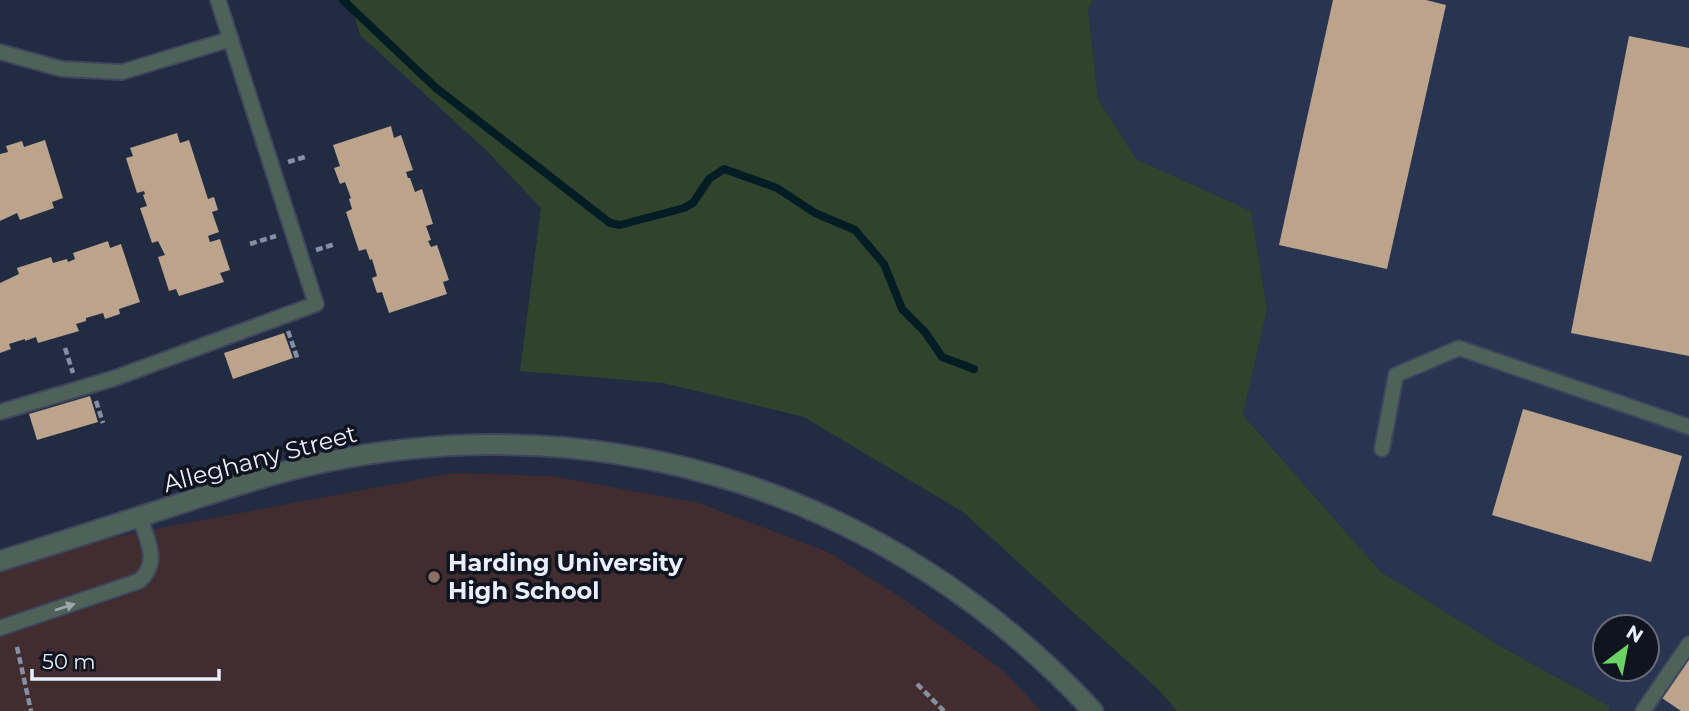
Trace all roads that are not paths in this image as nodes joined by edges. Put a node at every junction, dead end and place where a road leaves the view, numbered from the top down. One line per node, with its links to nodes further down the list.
1 (218, 0): 2 (lane)
2 (230, 39): 3 (lane); 4 (lane)
3 (0, 52)
4 (0, 412)
5 (1689, 427): 6 (lane)
6 (1382, 449)
7 (140, 517): 8 (street, Alleghany Street); 9 (lane, one-way to 7); 11 (street, Alleghany Street)
8 (0, 561)
9 (0, 628)
10 (1689, 644): 12 (lane)
11 (1093, 711)
12 (1643, 711)

